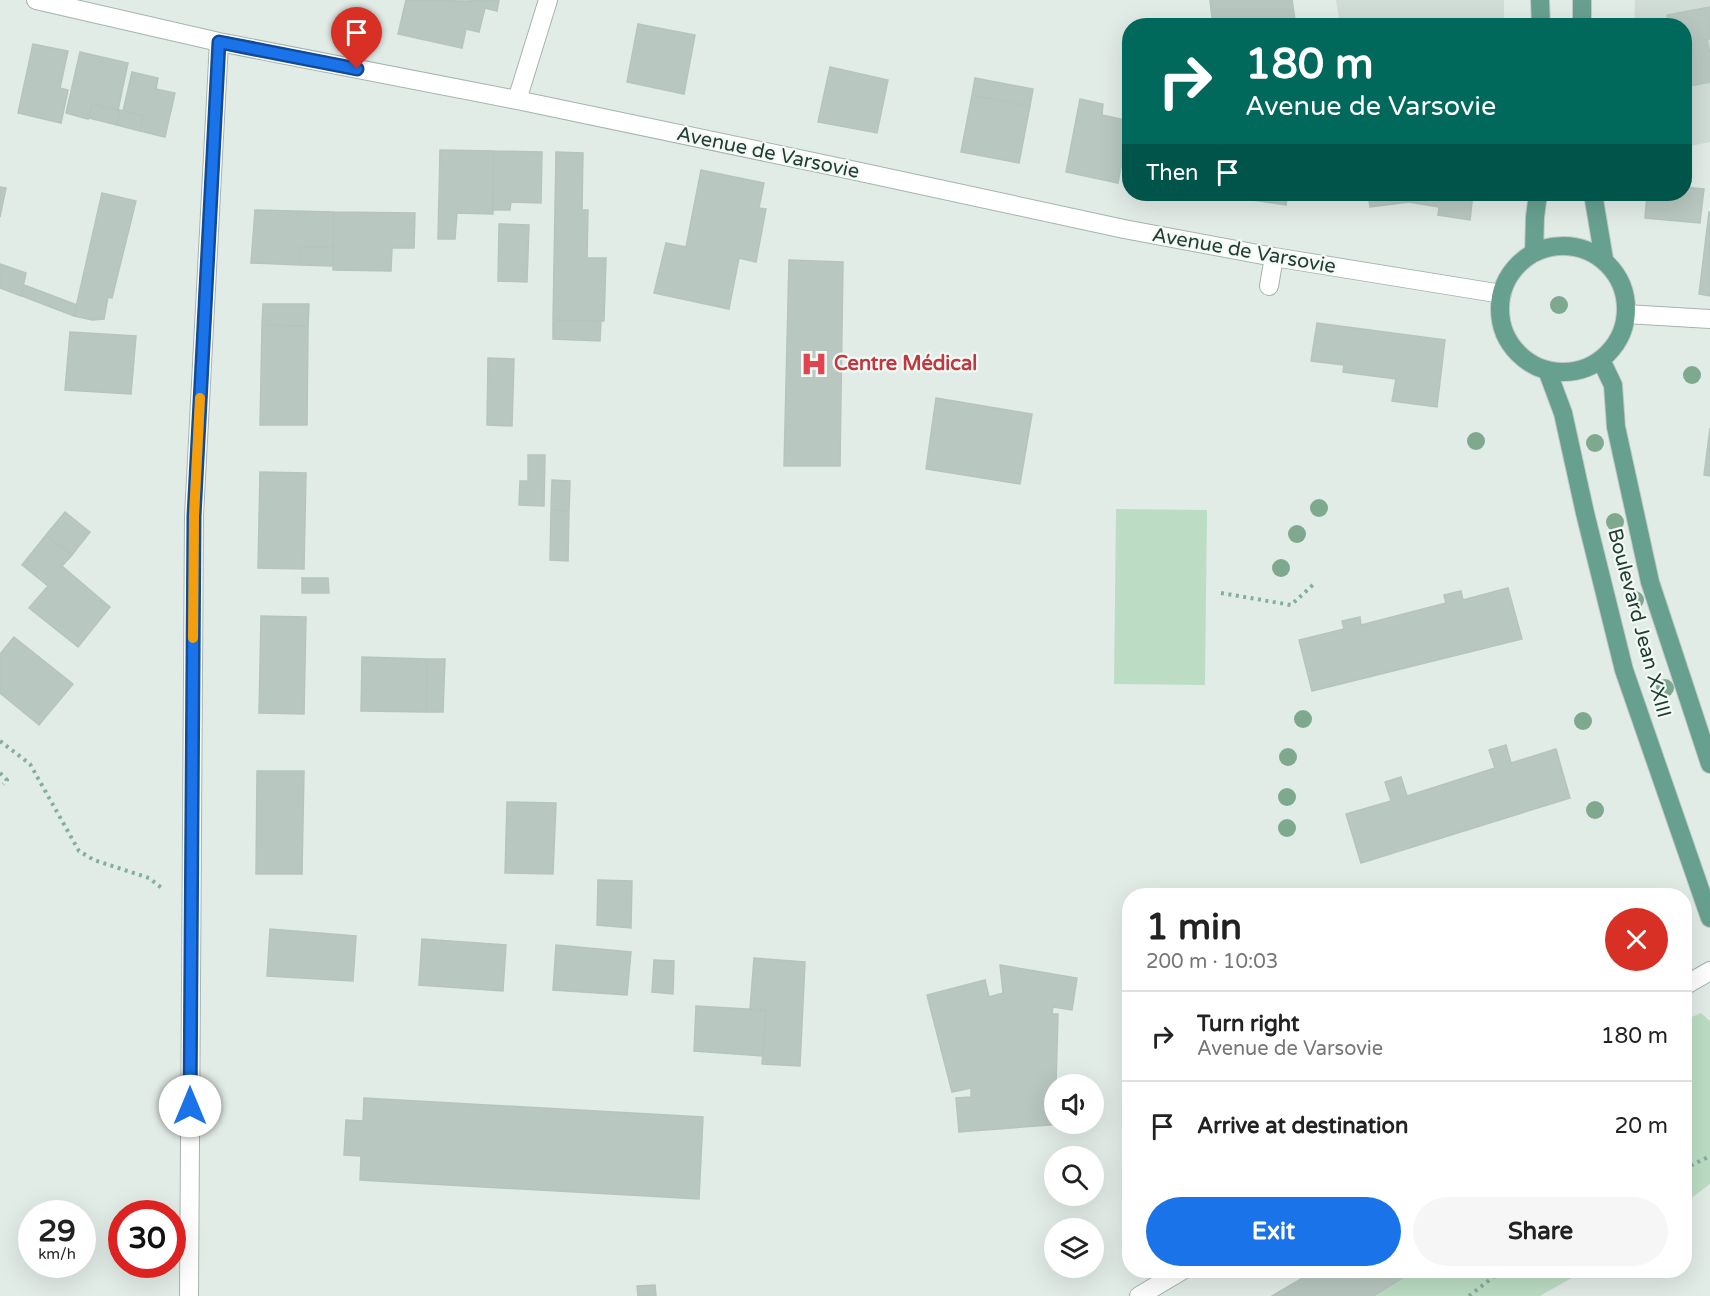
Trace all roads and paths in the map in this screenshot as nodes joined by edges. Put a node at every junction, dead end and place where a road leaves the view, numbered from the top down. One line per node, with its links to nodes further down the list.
1 (36, 0): 7 (street, Avenue de Varsovie)
2 (548, 0): 8 (street)
3 (1540, 0): 5 (main road)
4 (1582, 0): 6 (main road)
5 (1541, 18)
6 (1582, 18)
7 (219, 42): 8 (street, Avenue de Varsovie); 34 (street)
8 (517, 100): 12 (street, Avenue de Varsovie)
9 (1537, 201): 11 (main road)
10 (1594, 201): 13 (main road)
11 (1534, 253): 13 (main road); 15 (main road)
12 (1274, 257): 14 (street); 15 (street, Avenue de Varsovie)
13 (1604, 259): 16 (main road)
14 (1269, 286)
15 (1502, 294): 19 (main road)
16 (1626, 314): 17 (street); 18 (main road)
17 (1710, 320)
18 (1601, 360): 19 (main road); 23 (main road, Boulevard Jean XXIII)
19 (1547, 370): 27 (main road, Boulevard Jean XXIII)
20 (1315, 583): 21 (path)
21 (1221, 593)
22 (0, 741): 26 (path)
23 (1710, 764)
24 (0, 773): 25 (path)
25 (3, 784)
26 (166, 891)
27 (1710, 918)
28 (1710, 971): 29 (street)
29 (1692, 981)
30 (1710, 1156): 31 (path)
31 (1692, 1165)
32 (1169, 1278): 35 (street)
33 (1492, 1278): 36 (path)
34 (189, 1296)
35 (1138, 1296)
36 (1469, 1296)

